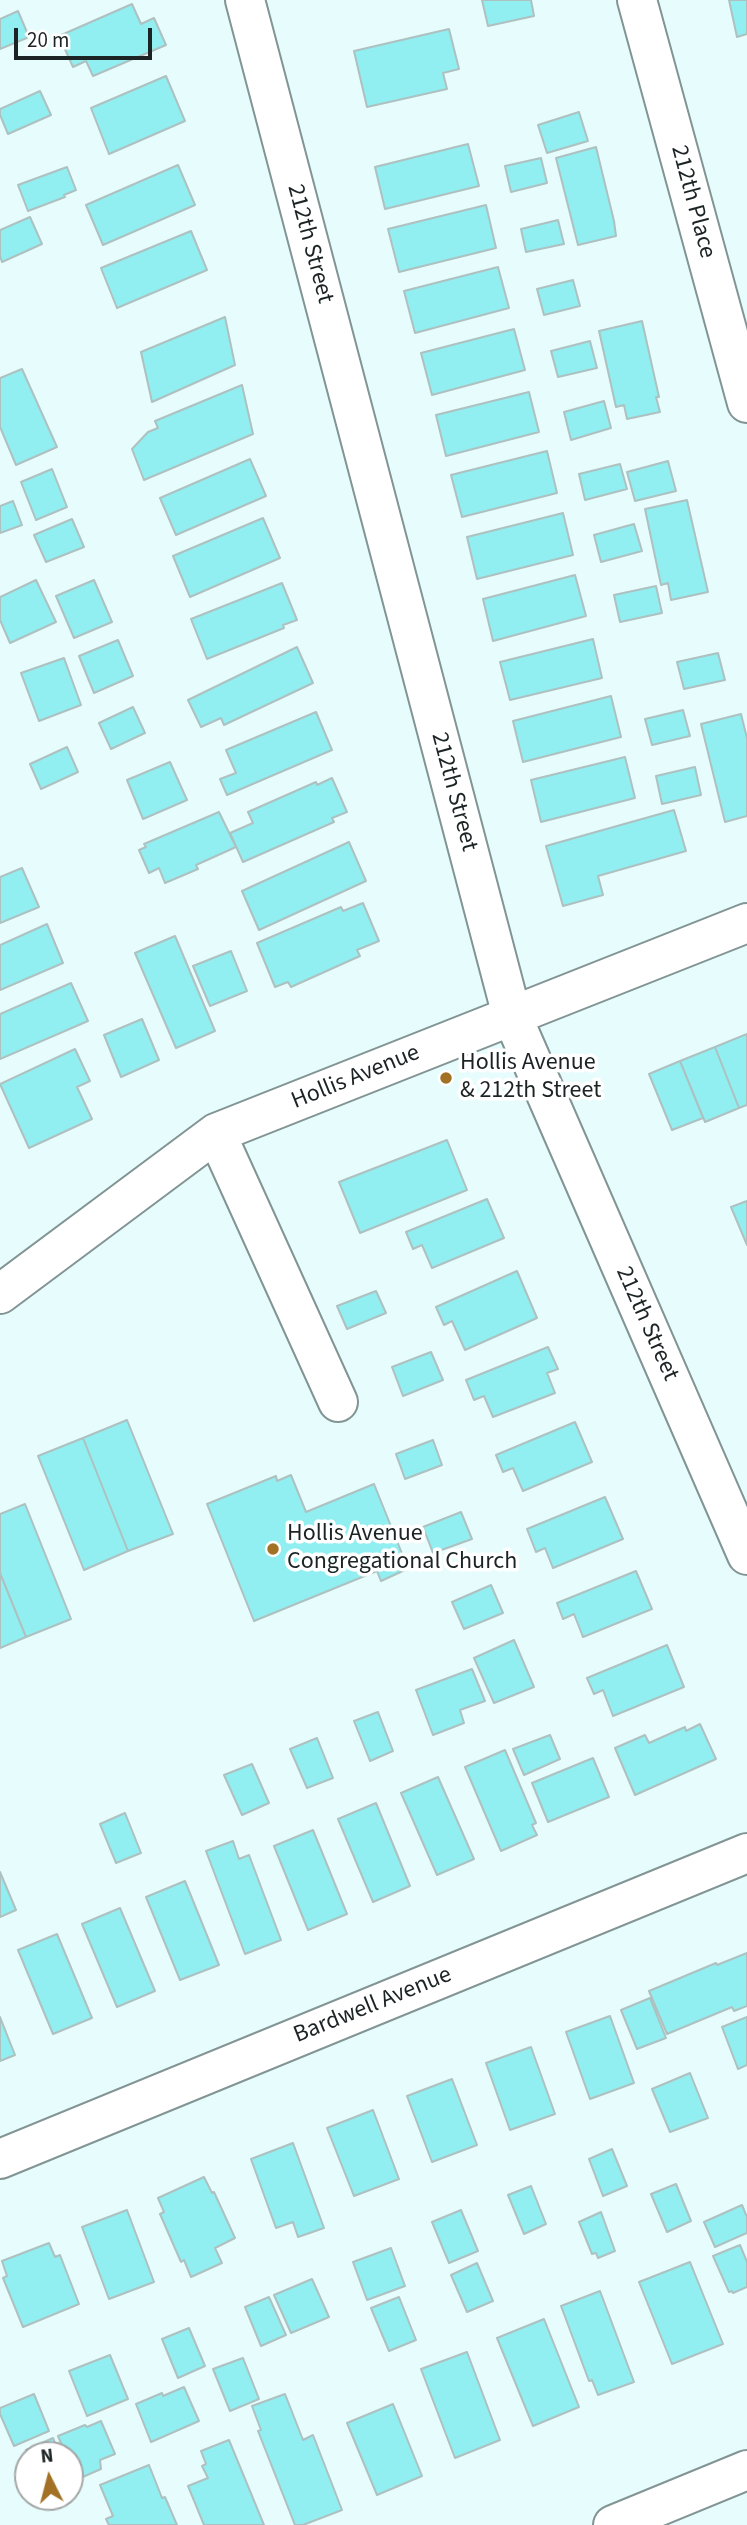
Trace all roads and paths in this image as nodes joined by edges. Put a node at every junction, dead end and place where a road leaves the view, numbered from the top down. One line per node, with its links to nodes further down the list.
1 (245, 0): 5 (street, 212th Street)
2 (637, 0): 3 (street, 212th Place)
3 (747, 403)
4 (747, 923): 5 (street, Hollis Avenue)
5 (512, 1016): 6 (street, Hollis Avenue); 9 (street, 212th Street)
6 (216, 1133): 7 (street, Hollis Avenue); 8 (street)
7 (0, 1293)
8 (338, 1402)
9 (747, 1555)
10 (747, 1853): 11 (street, Bardwell Avenue)
11 (0, 2159)
12 (747, 2470): 13 (street)
13 (613, 2525)

